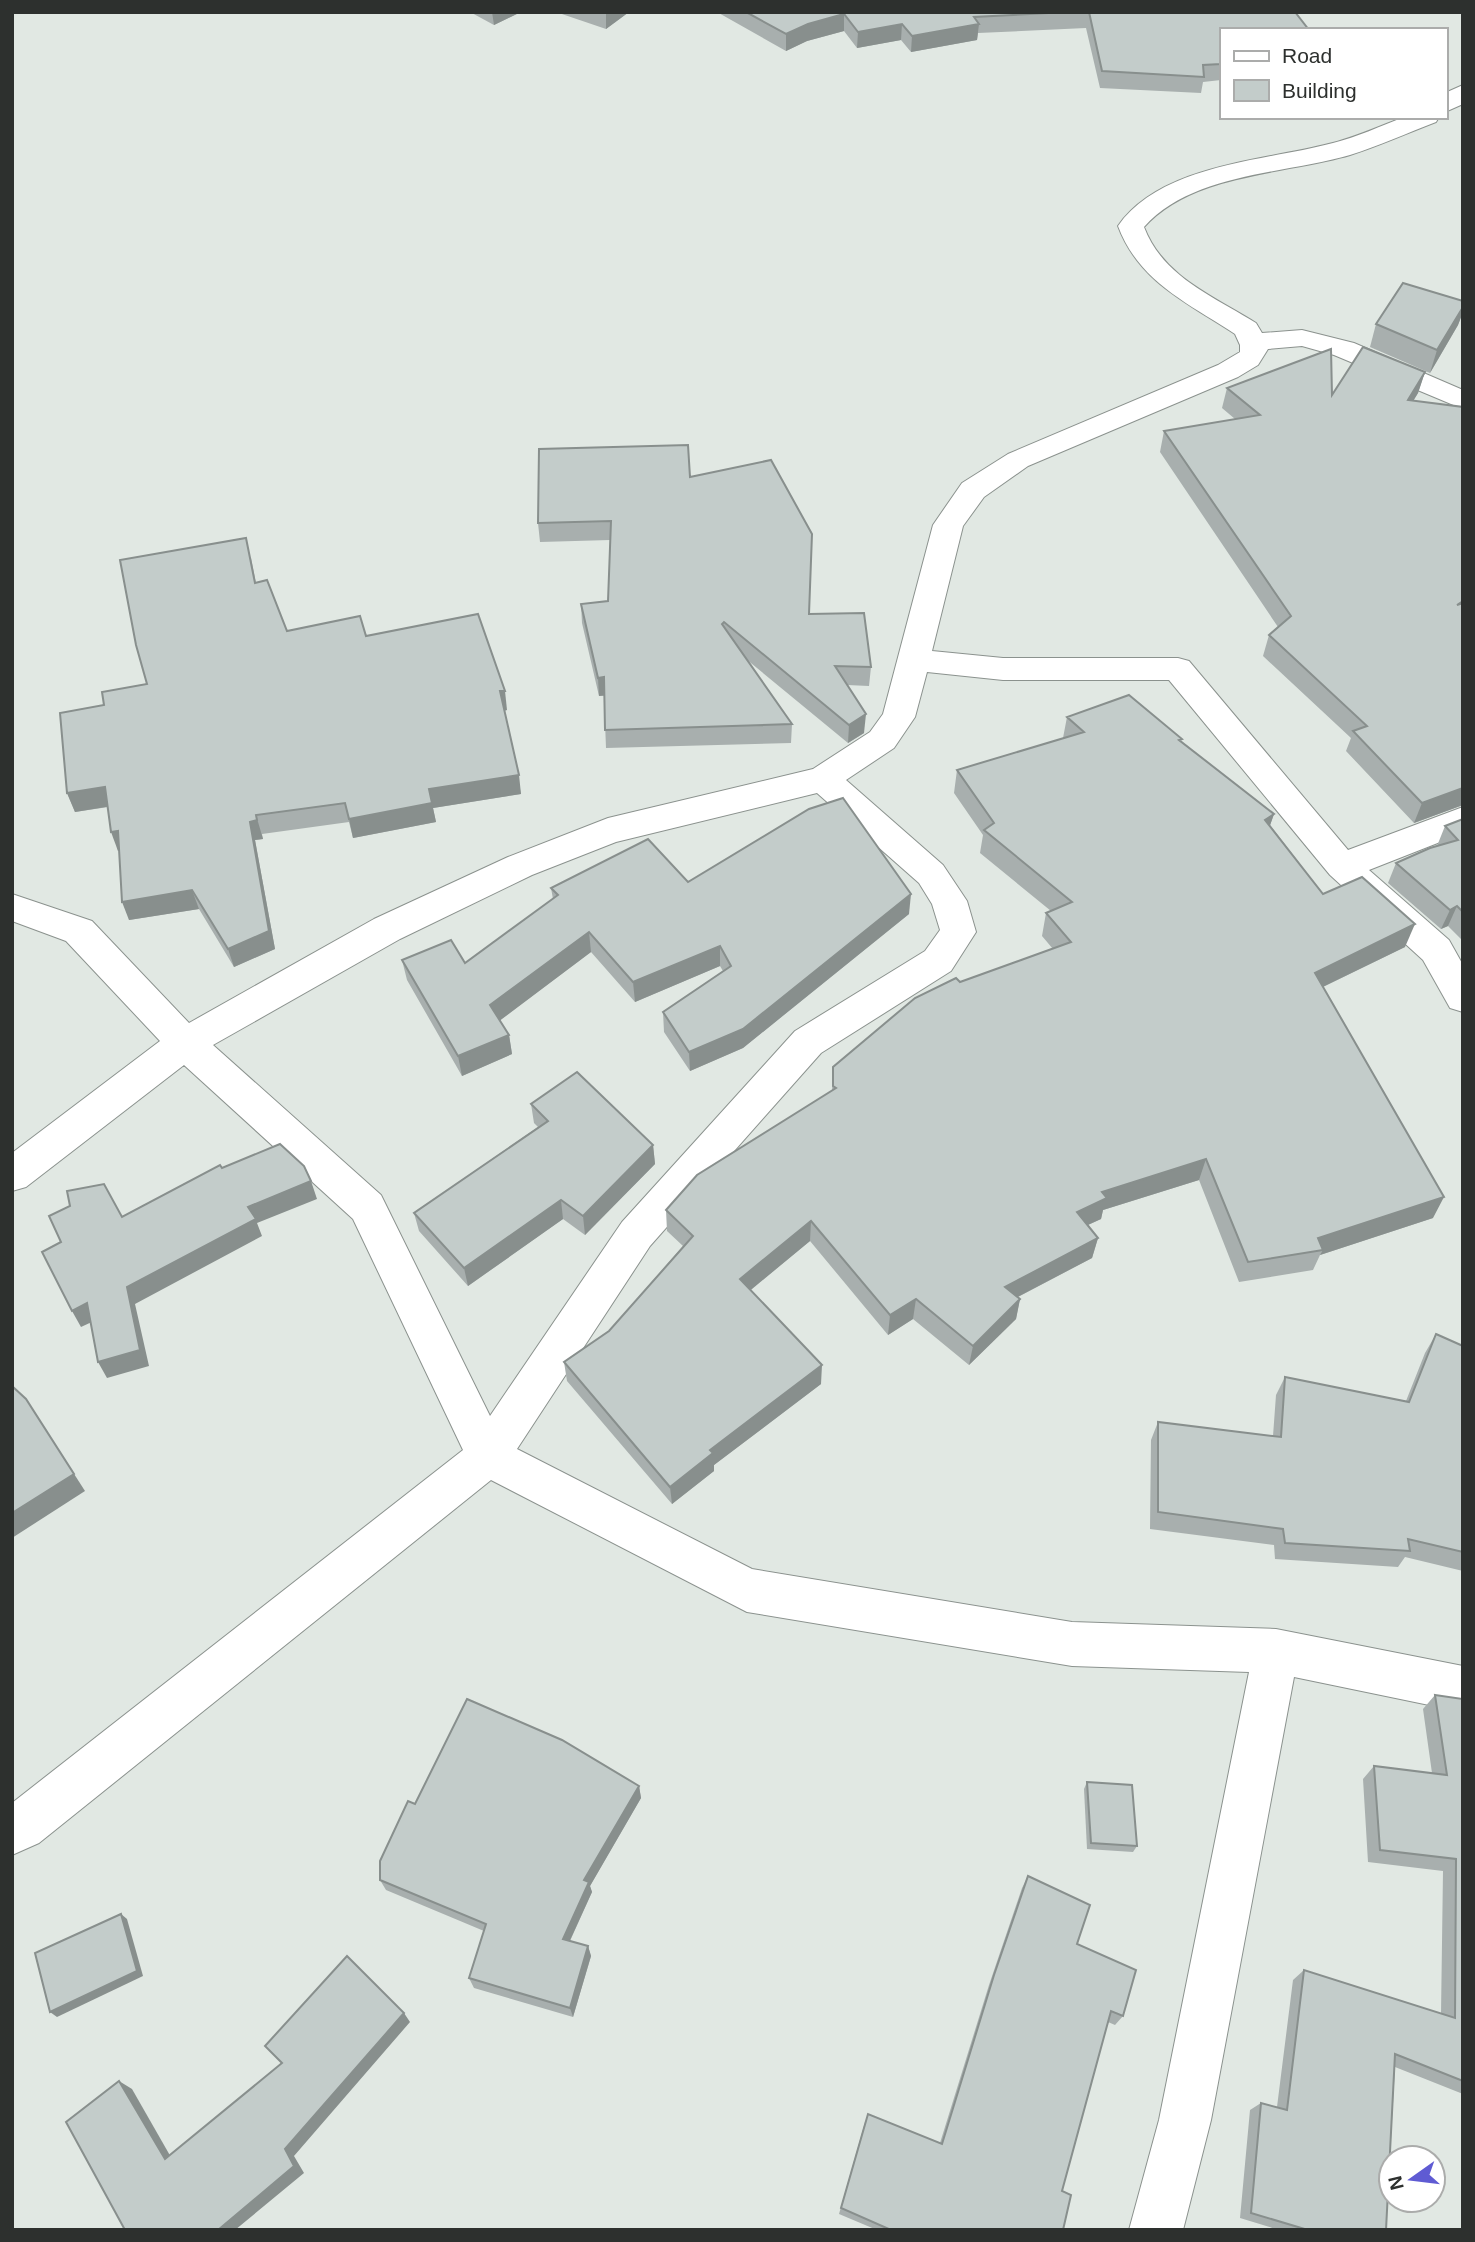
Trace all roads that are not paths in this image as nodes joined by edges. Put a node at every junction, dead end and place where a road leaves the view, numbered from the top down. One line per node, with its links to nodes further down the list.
1 (1463, 92): 2 (street)
2 (1447, 103)
3 (1422, 119): 4 (street)
4 (1255, 342): 5 (street); 6 (street)
5 (1463, 400)
6 (913, 660): 7 (street); 9 (street)
7 (823, 779): 12 (street); 14 (street)
8 (1463, 819): 9 (street)
9 (1342, 866): 11 (street)
10 (12, 907): 12 (street)
11 (1463, 998)
12 (185, 1043): 13 (street); 14 (street)
13 (12, 1175)
14 (488, 1456): 15 (street); 17 (street)
15 (1276, 1651): 16 (street); 18 (street)
16 (1463, 1689)
17 (12, 1831)
18 (1156, 2230)

